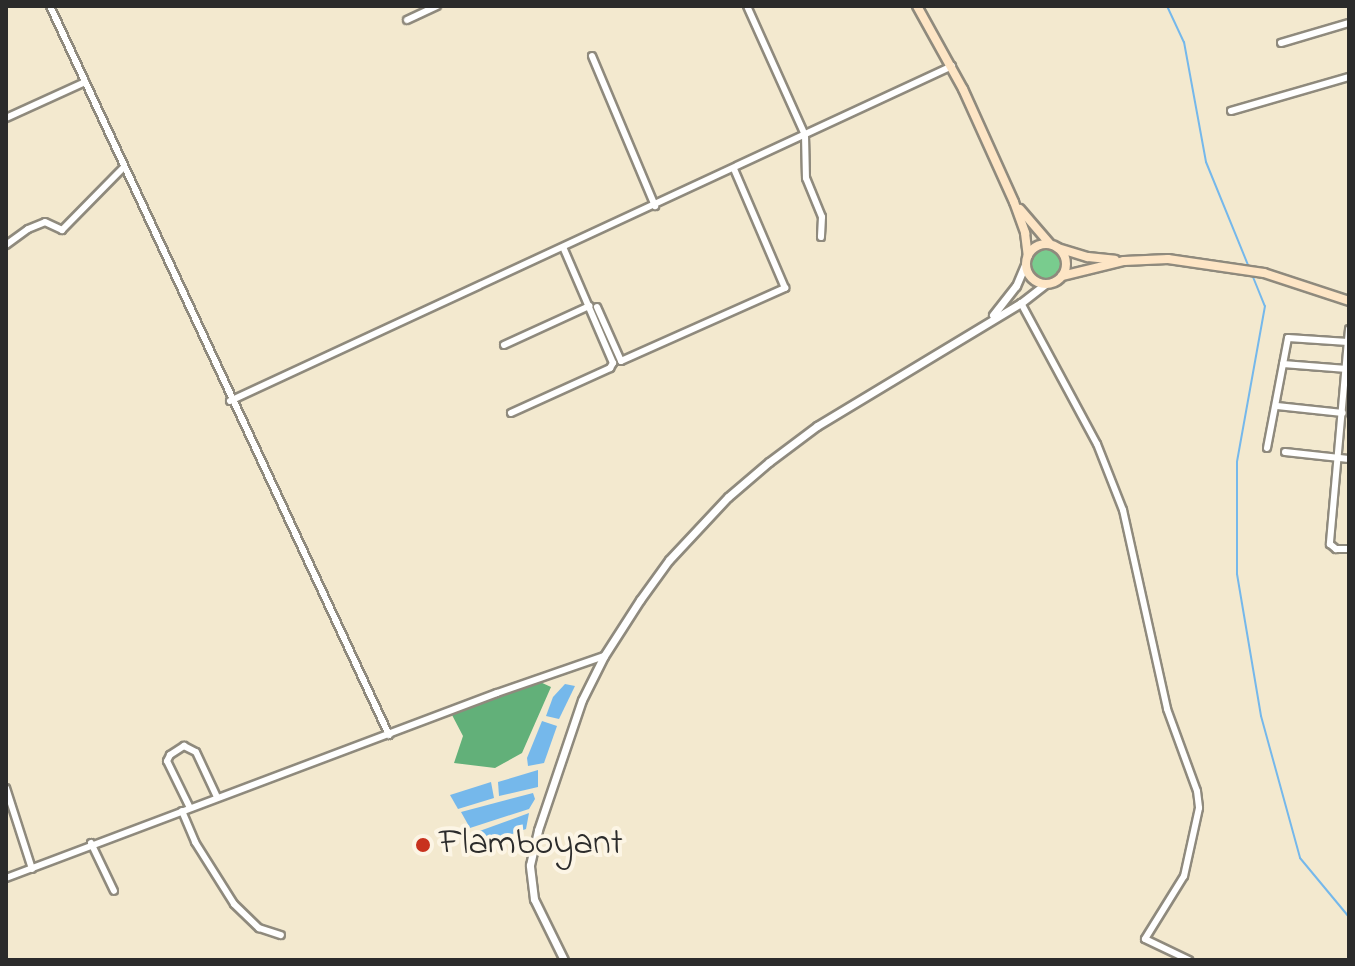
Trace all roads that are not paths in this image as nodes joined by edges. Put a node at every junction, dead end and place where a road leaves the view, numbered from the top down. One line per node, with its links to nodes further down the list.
1 (50, 6): 11 (street)
2 (437, 6): 5 (street)
3 (747, 6): 14 (street)
4 (917, 6): 9 (main road)
5 (407, 20)
6 (1349, 23): 7 (street)
7 (1281, 43)
8 (592, 56): 18 (street)
9 (952, 66): 14 (street); 17 (main road)
10 (1349, 77): 12 (street)
11 (85, 82): 13 (street); 15 (street)
12 (1231, 111)
13 (6, 118)
14 (805, 135): 16 (street); 19 (street)
15 (124, 167): 20 (street); 37 (street)
16 (734, 169): 18 (street); 30 (street)
17 (1014, 202): 21 (main road); 23 (main road)
18 (655, 206): 22 (street)
19 (821, 237)
20 (6, 245)
21 (1054, 246): 23 (main road); 24 (main road); 25 (main road)
22 (564, 249): 30 (street); 37 (street)
23 (1027, 260): 26 (main road); 27 (street)
24 (1124, 261): 25 (main road); 28 (main road)
25 (1062, 276): 26 (main road)
26 (1045, 284): 29 (street)
27 (1010, 294): 29 (street); 31 (street)
28 (1349, 301)
29 (1021, 303): 31 (street); 57 (street)
30 (593, 306): 34 (street); 39 (street)
31 (989, 320): 46 (street)
32 (1349, 329): 33 (street)
33 (1348, 342): 35 (street); 36 (street)
34 (504, 345)
35 (1283, 364): 36 (street); 38 (street)
36 (1348, 369): 40 (street)
37 (230, 401): 47 (street)
38 (1277, 406): 40 (street); 41 (street)
39 (511, 413)
40 (1343, 413): 43 (street)
41 (1267, 448)
42 (1285, 452): 43 (street)
43 (1339, 457): 44 (street); 45 (street)
44 (1349, 459)
45 (1349, 549)
46 (604, 656): 47 (street); 56 (street)
47 (389, 735): 49 (street)
48 (6, 788): 52 (street)
49 (217, 797): 50 (street); 50 (street)
50 (186, 810): 51 (street); 55 (street)
51 (91, 843): 52 (street); 54 (street)
52 (32, 869): 53 (street)
53 (6, 878)
54 (114, 891)
55 (281, 935)
56 (564, 960)
57 (1189, 960)

